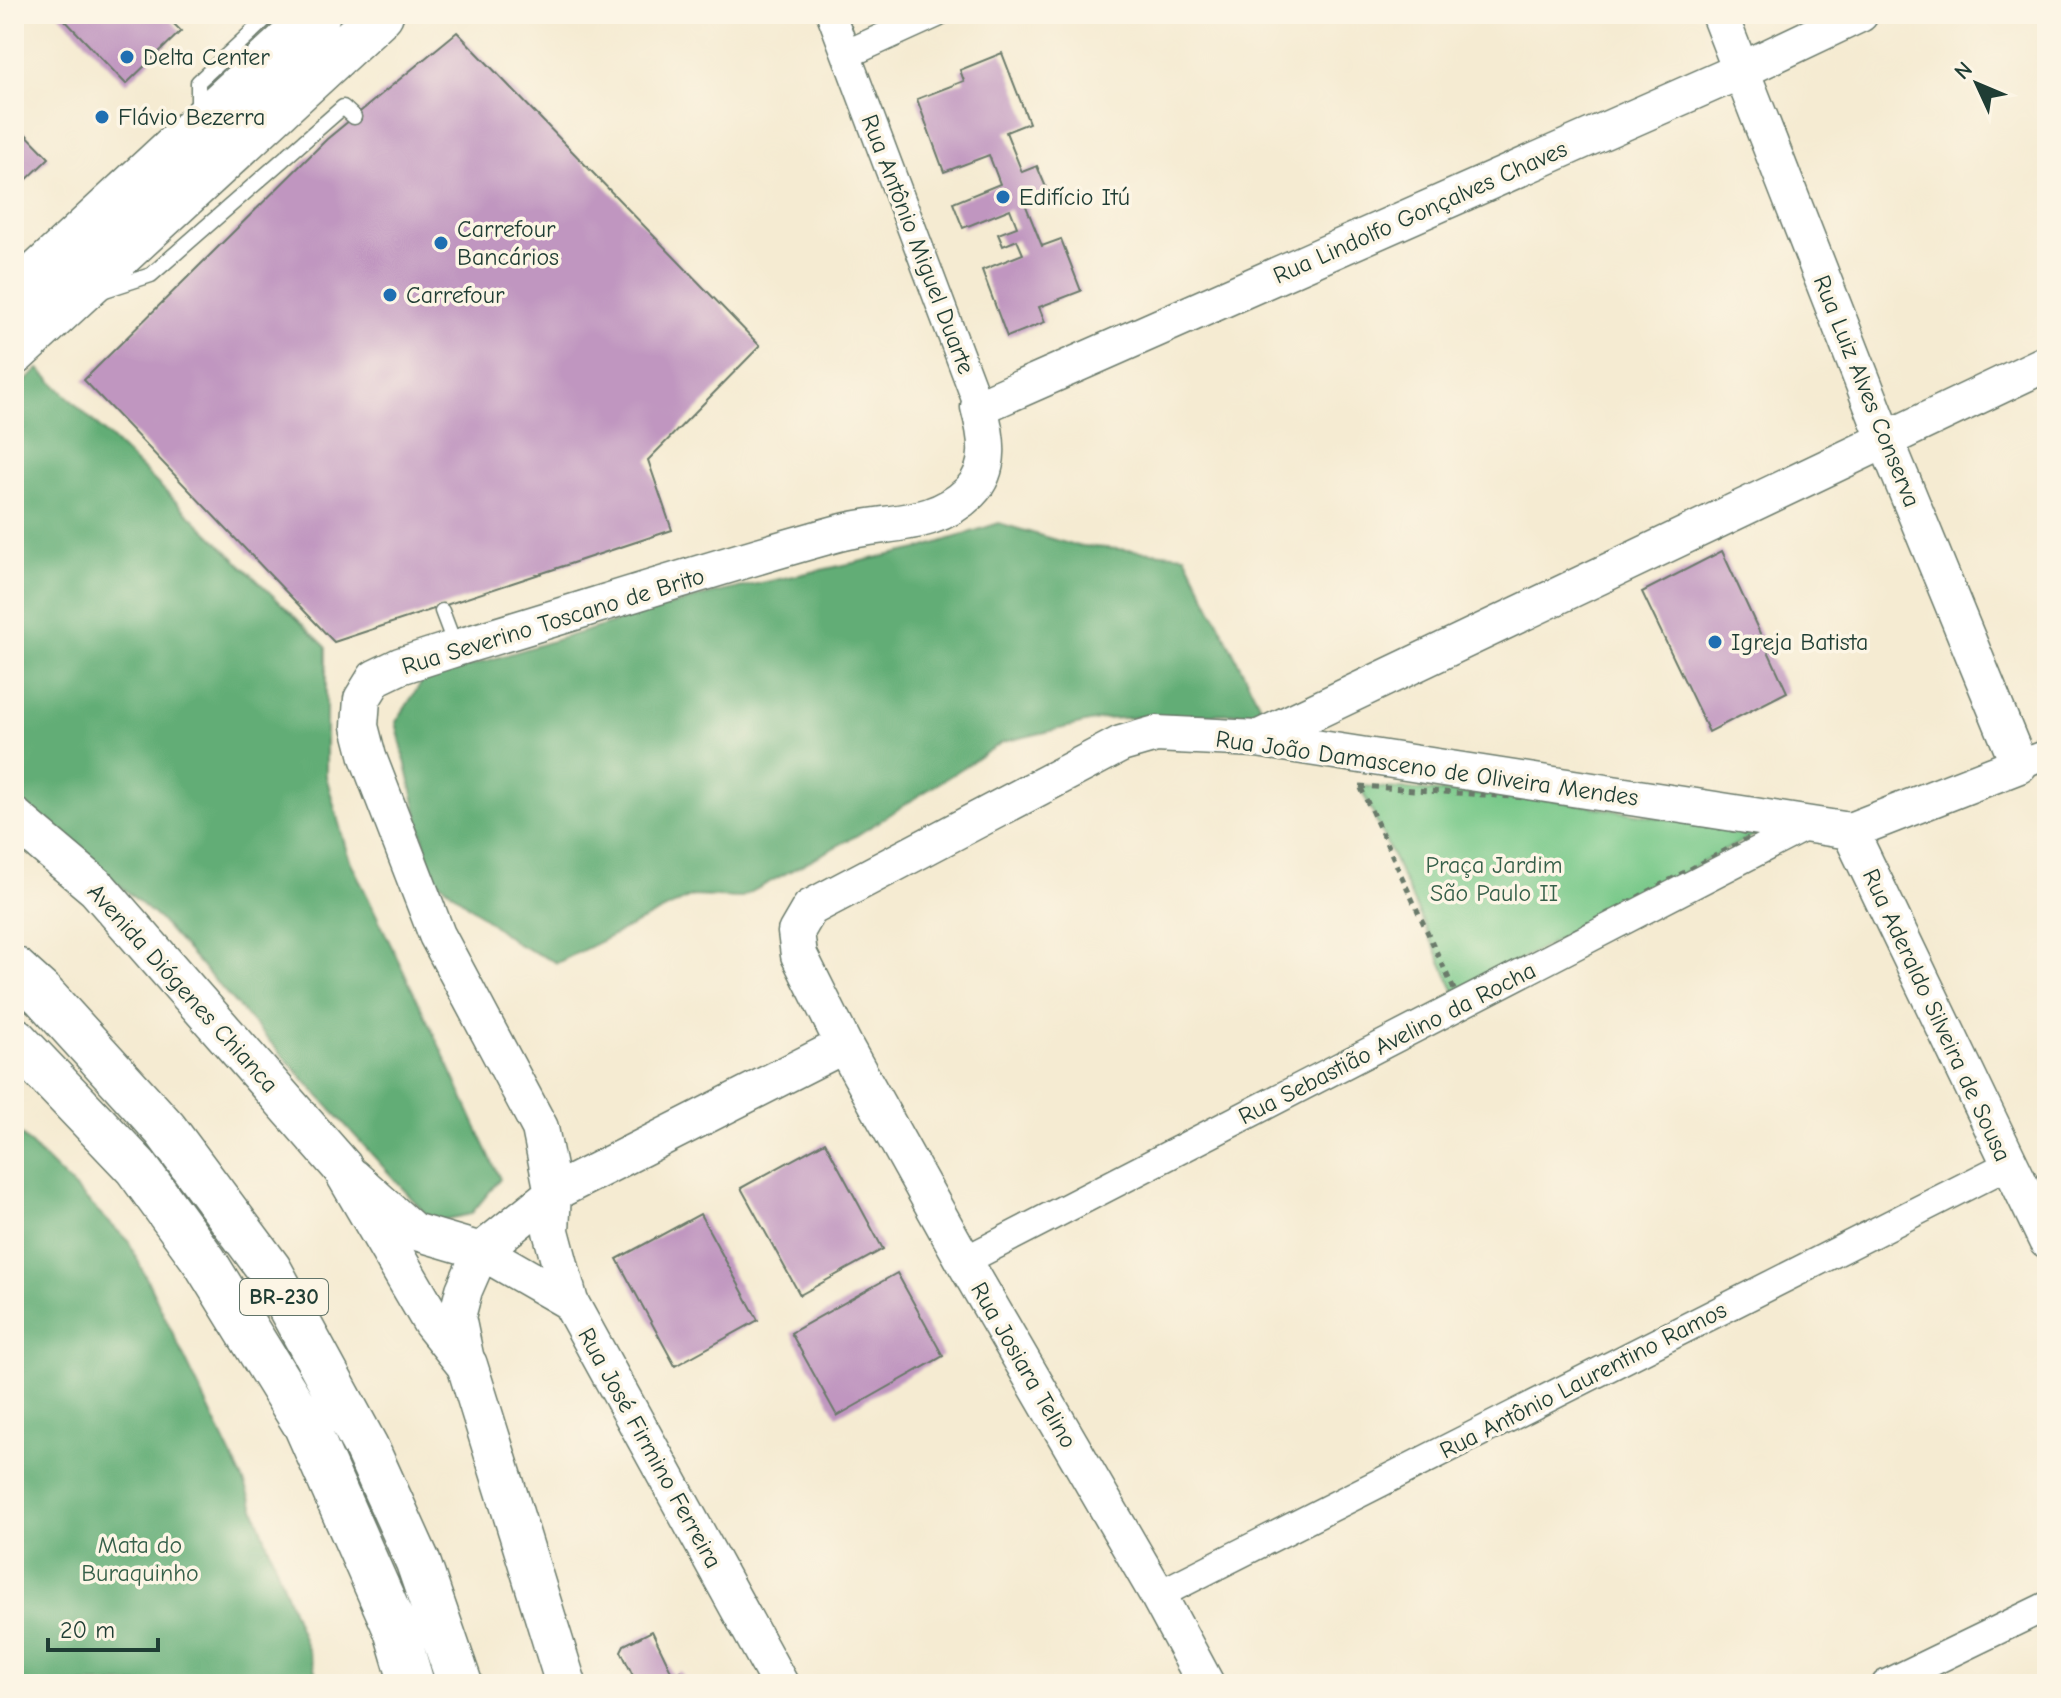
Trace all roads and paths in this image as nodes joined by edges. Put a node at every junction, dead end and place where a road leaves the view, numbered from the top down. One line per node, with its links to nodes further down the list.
1 (271, 14): 11 (lane)
2 (318, 14): 11 (main road)
3 (381, 14): 13 (main road)
4 (831, 14): 8 (street, Rua Antônio Miguel Duarte)
5 (935, 14): 8 (street)
6 (1719, 14): 9 (street, Rua Luiz Alves Conserva)
7 (1860, 14): 9 (street, Rua Lindolfo Gonçalves Chaves)
8 (847, 54): 16 (street, Rua Antônio Miguel Duarte)
9 (1742, 70): 16 (street, Rua Lindolfo Gonçalves Chaves); 17 (street, Rua Luiz Alves Conserva)
10 (354, 117): 13 (lane)
11 (198, 126): 12 (main road)
12 (14, 296)
13 (71, 301): 14 (main road)
14 (14, 353)
15 (2047, 363): 17 (street)
16 (979, 407): 18 (street, Rua Antônio Miguel Duarte)
17 (1886, 441): 21 (street); 22 (street, Rua Luiz Alves Conserva)
18 (982, 478): 20 (street, Rua Severino Toscano de Brito)
19 (442, 611): 20 (lane)
20 (456, 648): 32 (street, Rua Severino Toscano de Brito)
21 (1257, 739): 25 (street, Rua João Damasceno de Oliveira Mendes); 29 (street, Rua João Damasceno de Oliveira Mendes)
22 (2033, 760): 26 (street)
23 (1360, 786): 23 (path)
24 (14, 818): 31 (main road, Avenida Diógenes Chianca)
25 (1810, 824): 26 (street, Rua João Damasceno de Oliveira Mendes); 35 (street, Rua Sebastião Avelino da Rocha)
26 (1850, 831): 30 (street, Rua Aderaldo Silveira de Sousa)
27 (14, 969): 41 (main road, BR-230)
28 (14, 1039): 40 (main road, BR-230)
29 (844, 1045): 32 (street); 35 (street, Rua Josiara Telino)
30 (2008, 1165): 33 (street, Rua Aderaldo Silveira de Sousa); 38 (street, Rua Antônio Laurentino Ramos)
31 (342, 1167): 34 (street, Avenida Diógenes Chianca); 37 (main road, Avenida Diógenes Chianca)
32 (553, 1193): 34 (street); 36 (street, Rua Severino Toscano de Brito)
33 (2047, 1241)
34 (481, 1251): 36 (street, Rua José Firmino Ferreira); 37 (street, Avenida Diógenes Chianca)
35 (964, 1261): 38 (street, Rua Josiara Telino)
36 (570, 1302): 43 (street, Rua José Firmino Ferreira)
37 (467, 1365): 42 (main road, Avenida Diógenes Chianca)
38 (1158, 1595): 44 (street, Rua Josiara Telino)
39 (2047, 1606): 45 (street)
40 (412, 1684)
41 (460, 1684)
42 (566, 1684)
43 (780, 1684)
44 (1206, 1684)
45 (1886, 1684)

